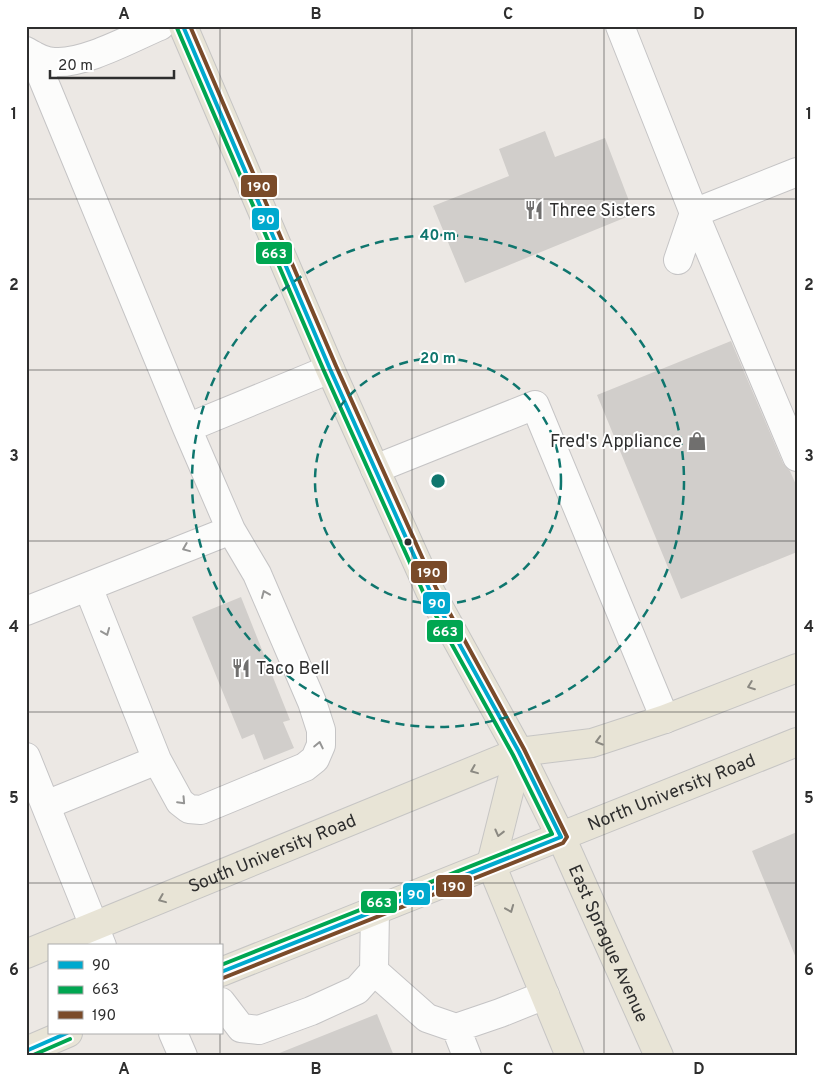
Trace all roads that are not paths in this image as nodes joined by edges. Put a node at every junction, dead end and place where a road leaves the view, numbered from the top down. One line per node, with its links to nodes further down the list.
1 (160, 26): 4 (lane)
2 (183, 26): 8 (main road, East Sprague Avenue)
3 (620, 26): 6 (lane)
4 (30, 53): 9 (lane)
5 (797, 172): 6 (lane)
6 (694, 213): 7 (lane); 10 (lane)
7 (678, 260)
8 (330, 369): 9 (lane); 11 (main road, East Sprague Avenue)
9 (186, 428): 12 (lane)
10 (797, 457)
11 (375, 469): 16 (lane); 18 (main road, East Sprague Avenue)
12 (231, 530): 13 (lane, one-way to 13); 20 (lane, one-way to 12)
13 (88, 587): 14 (lane); 20 (lane, one-way to 20)
14 (26, 611)
15 (797, 668): 16 (main road, one-way to 16)
16 (665, 719): 18 (main road, one-way to 18)
17 (797, 742): 22 (main road, North University Road)
18 (519, 752): 22 (main road, East Sprague Avenue); 23 (main road, one-way to 23); 25 (main road, South University Road, one-way to 25)
19 (26, 757): 21 (lane)
20 (157, 760): 21 (lane)
21 (46, 804): 25 (lane)
22 (561, 837): 23 (main road, North University Road); 40 (main road, East Sprague Avenue)
23 (492, 864): 24 (main road); 31 (main road, one-way to 31)
24 (375, 910): 29 (lane); 30 (main road)
25 (98, 936): 26 (main road, South University Road)
26 (66, 944)
27 (48, 948): 28 (main road, South University Road)
28 (26, 954)
29 (374, 971): 32 (lane); 33 (lane)
30 (222, 972)
31 (545, 994): 33 (lane); 39 (main road)
32 (222, 1003)
33 (456, 1028): 38 (lane)
34 (66, 1034): 36 (main road)
35 (173, 1034): 37 (lane)
36 (26, 1050)
37 (182, 1056)
38 (467, 1056)
39 (570, 1056)
40 (659, 1056)

